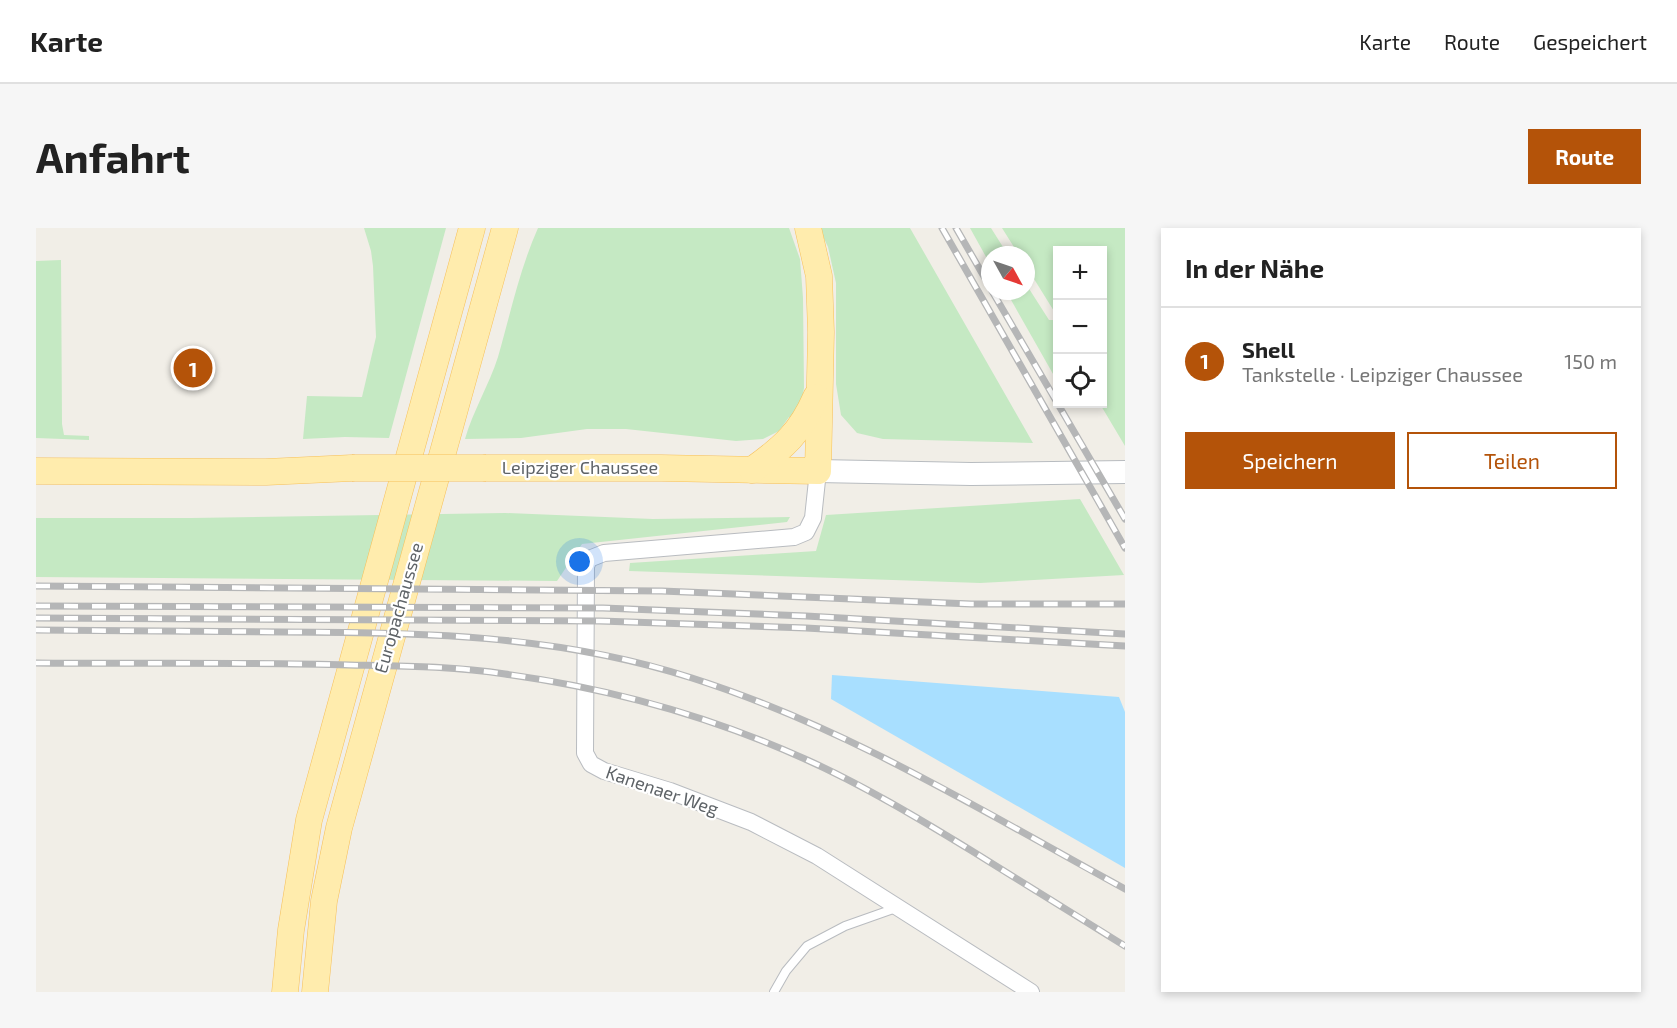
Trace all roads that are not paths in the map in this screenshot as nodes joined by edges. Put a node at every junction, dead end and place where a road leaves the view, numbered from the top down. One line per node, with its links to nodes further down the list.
1 (472, 228): 10 (main road, Europachaussee)
2 (808, 228): 4 (main road)
3 (506, 231): 11 (main road, Europachaussee)
4 (819, 388): 5 (main road); 7 (main road)
5 (752, 470): 6 (main road, Leipziger Chaussee, bridge); 7 (main road, Leipziger Chaussee)
6 (36, 471)
7 (818, 471): 8 (main road, Leipziger Chaussee); 9 (street, Kanenaer Weg)
8 (1125, 472)
9 (897, 907): 12 (lane); 13 (street, Kanenaer Weg)
10 (285, 992)
11 (315, 992)
12 (774, 992)
13 (1031, 992)

